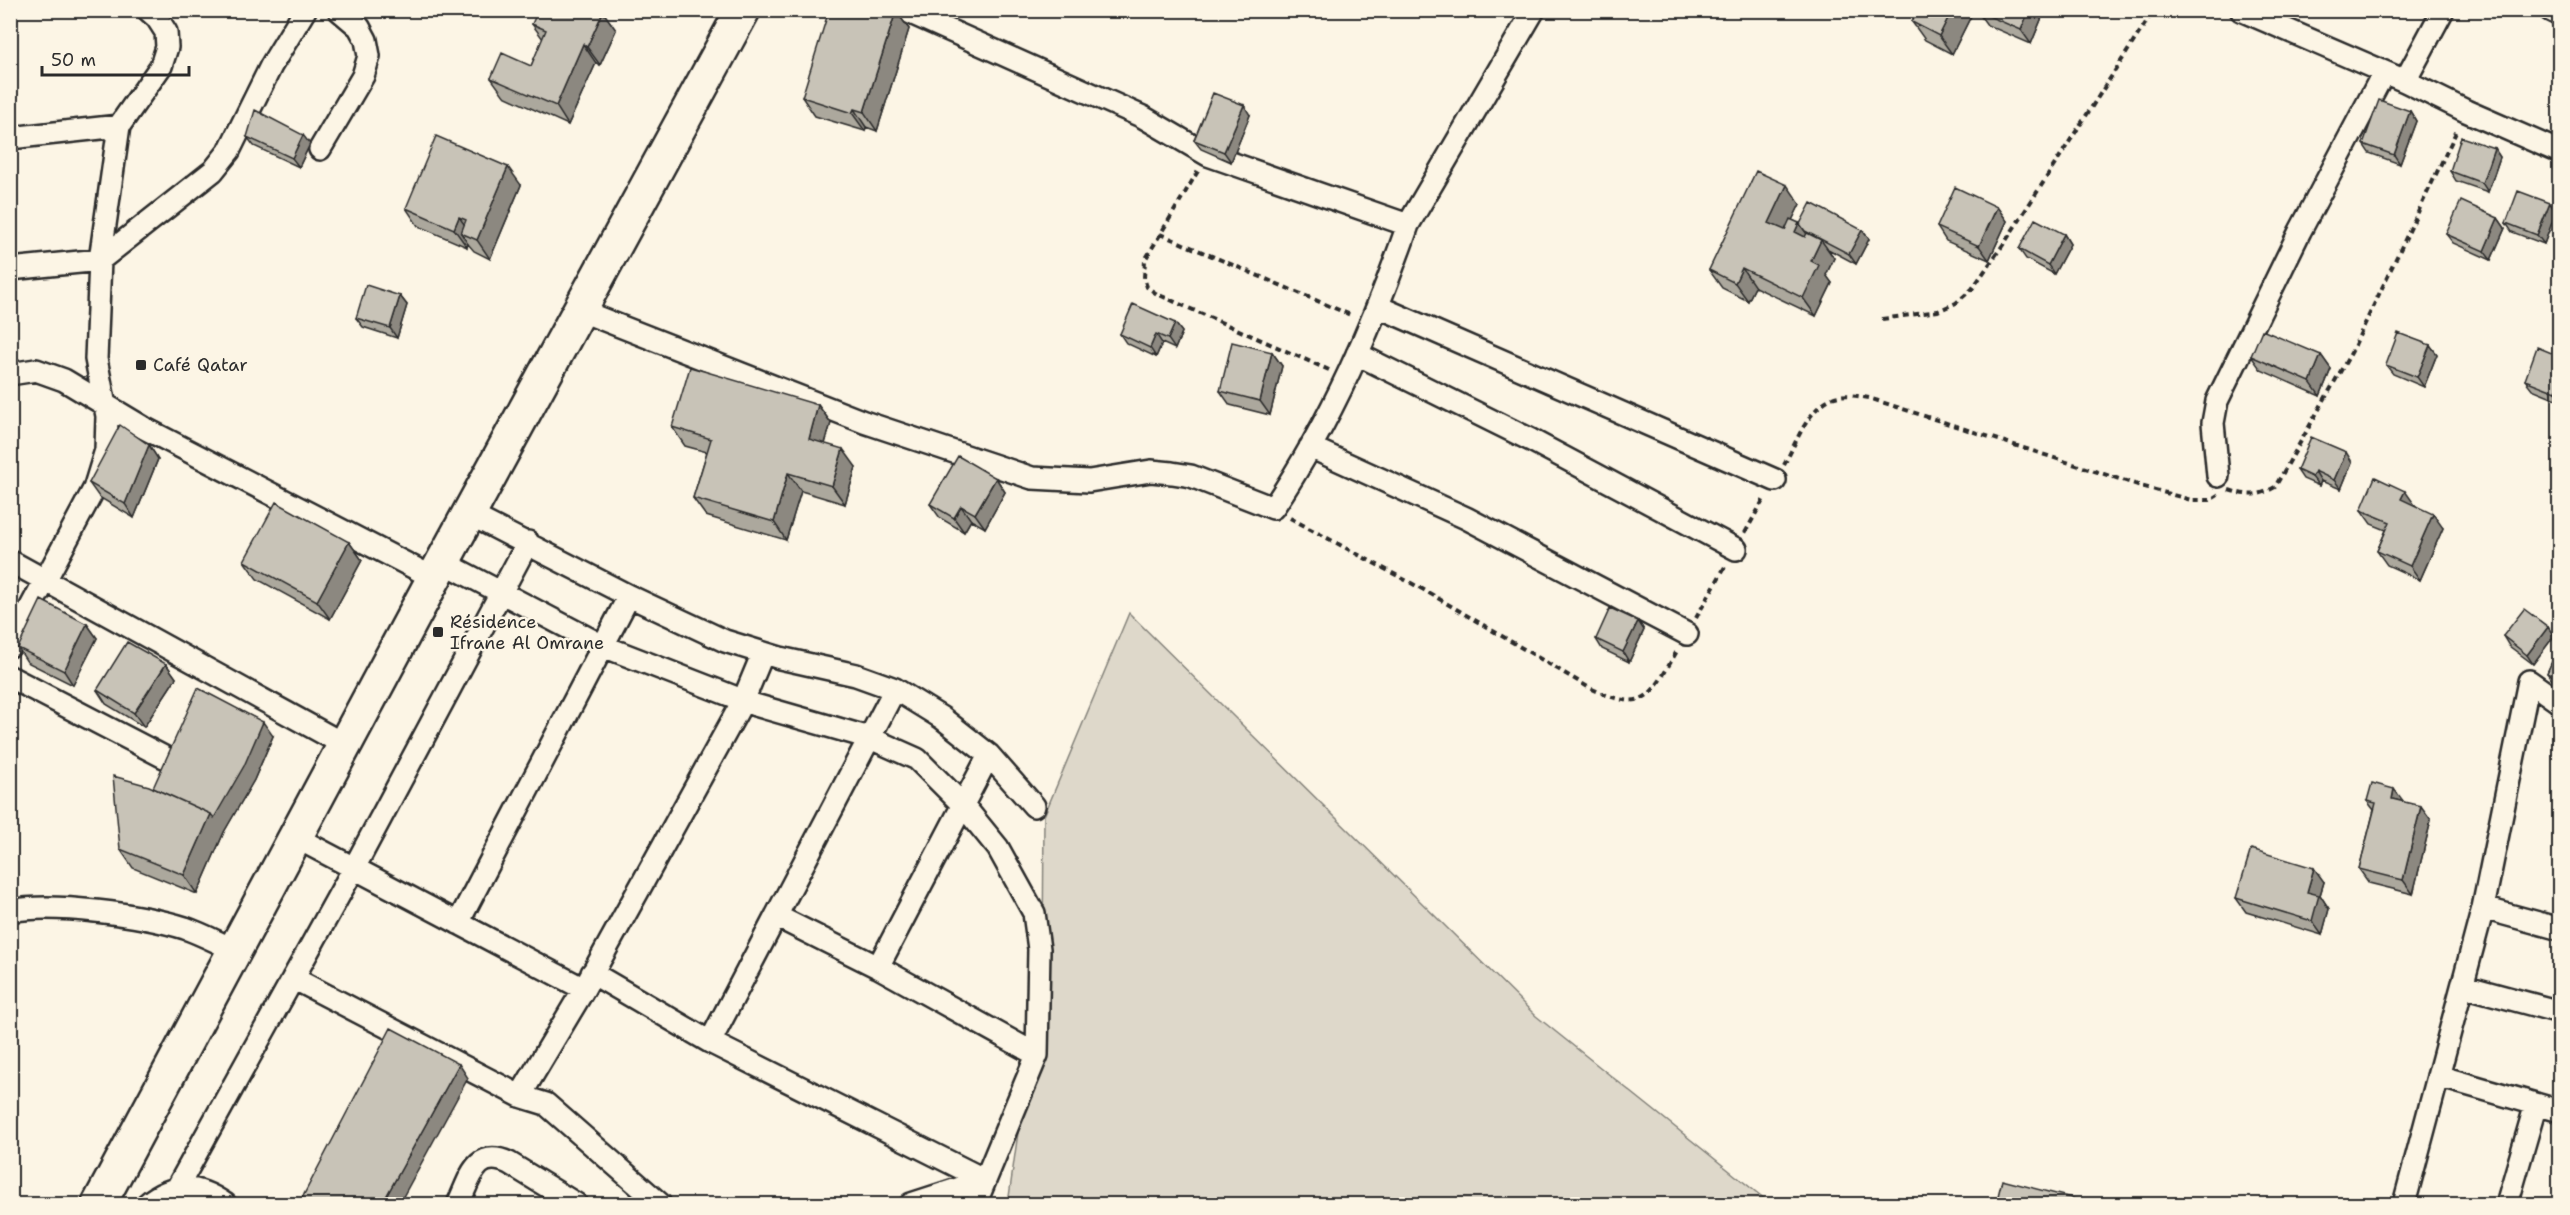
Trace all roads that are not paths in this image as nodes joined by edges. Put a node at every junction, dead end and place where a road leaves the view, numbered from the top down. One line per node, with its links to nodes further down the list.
1 (148, 10): 13 (street)
2 (306, 10): 18 (street)
3 (339, 10): 15 (street)
4 (743, 10): 20 (highway)
5 (904, 10): 17 (street)
6 (1534, 10): 17 (street)
7 (2241, 10): 11 (street)
8 (2443, 10): 12 (street)
9 (2550, 10): 10 (street)
10 (2559, 15)
11 (2384, 72): 12 (street); 26 (street)
12 (2405, 81): 16 (street)
13 (119, 126): 14 (street); 18 (street)
14 (10, 138)
15 (320, 149)
16 (2559, 152)
17 (1408, 225): 21 (street)
18 (100, 260): 19 (street); 24 (street)
19 (10, 268)
20 (579, 310): 25 (street); 28 (highway)
21 (1375, 316): 22 (street); 27 (street)
22 (1357, 354): 25 (street); 30 (street)
23 (10, 374): 24 (street)
24 (105, 404): 32 (street); 33 (street)
25 (1310, 447): 36 (street)
26 (2218, 476)
27 (1775, 480)
28 (469, 514): 29 (street); 32 (highway)
29 (528, 542): 34 (street); 35 (street)
30 (1736, 549)
31 (10, 561): 33 (street)
32 (439, 570): 34 (street); 45 (highway)
33 (46, 581): 37 (street); 45 (street)
34 (500, 593): 38 (street); 51 (street)
35 (629, 596): 38 (street); 39 (street)
36 (1687, 634)
37 (10, 646)
38 (603, 646): 42 (street); 55 (street)
39 (763, 653): 41 (street); 42 (street)
40 (10, 677): 47 (street)
41 (896, 689): 44 (street); 46 (street)
42 (743, 701): 44 (street); 60 (street)
43 (2559, 703): 52 (street)
44 (870, 738): 48 (street); 54 (street)
45 (345, 745): 50 (highway)
46 (989, 755): 48 (street); 49 (street)
47 (164, 757)
48 (963, 805): 58 (street); 64 (street)
49 (1034, 806)
50 (295, 837): 51 (street); 57 (highway)
51 (354, 868): 55 (street); 59 (street)
52 (2483, 908): 56 (street); 61 (street)
53 (10, 911): 57 (street)
54 (776, 916): 58 (street); 63 (street)
55 (458, 923): 60 (street)
56 (2559, 929)
57 (235, 950): 71 (highway)
58 (878, 967): 64 (street)
59 (293, 978): 66 (street); 70 (street)
60 (588, 981): 63 (street); 66 (street)
61 (2463, 986): 62 (street); 65 (street)
62 (2559, 1012)
63 (710, 1042): 69 (street)
64 (1037, 1055): 69 (street)
65 (2438, 1076): 67 (street); 78 (street)
66 (520, 1096): 76 (street)
67 (2536, 1104): 68 (street); 79 (street)
68 (2559, 1111)
69 (982, 1187): 77 (street)
70 (177, 1188): 72 (street); 73 (street)
71 (99, 1204)
72 (147, 1204)
73 (225, 1204)
74 (458, 1204): 75 (street)
75 (576, 1204)
76 (660, 1204)
77 (916, 1204)
78 (2404, 1204)
79 (2507, 1204)

